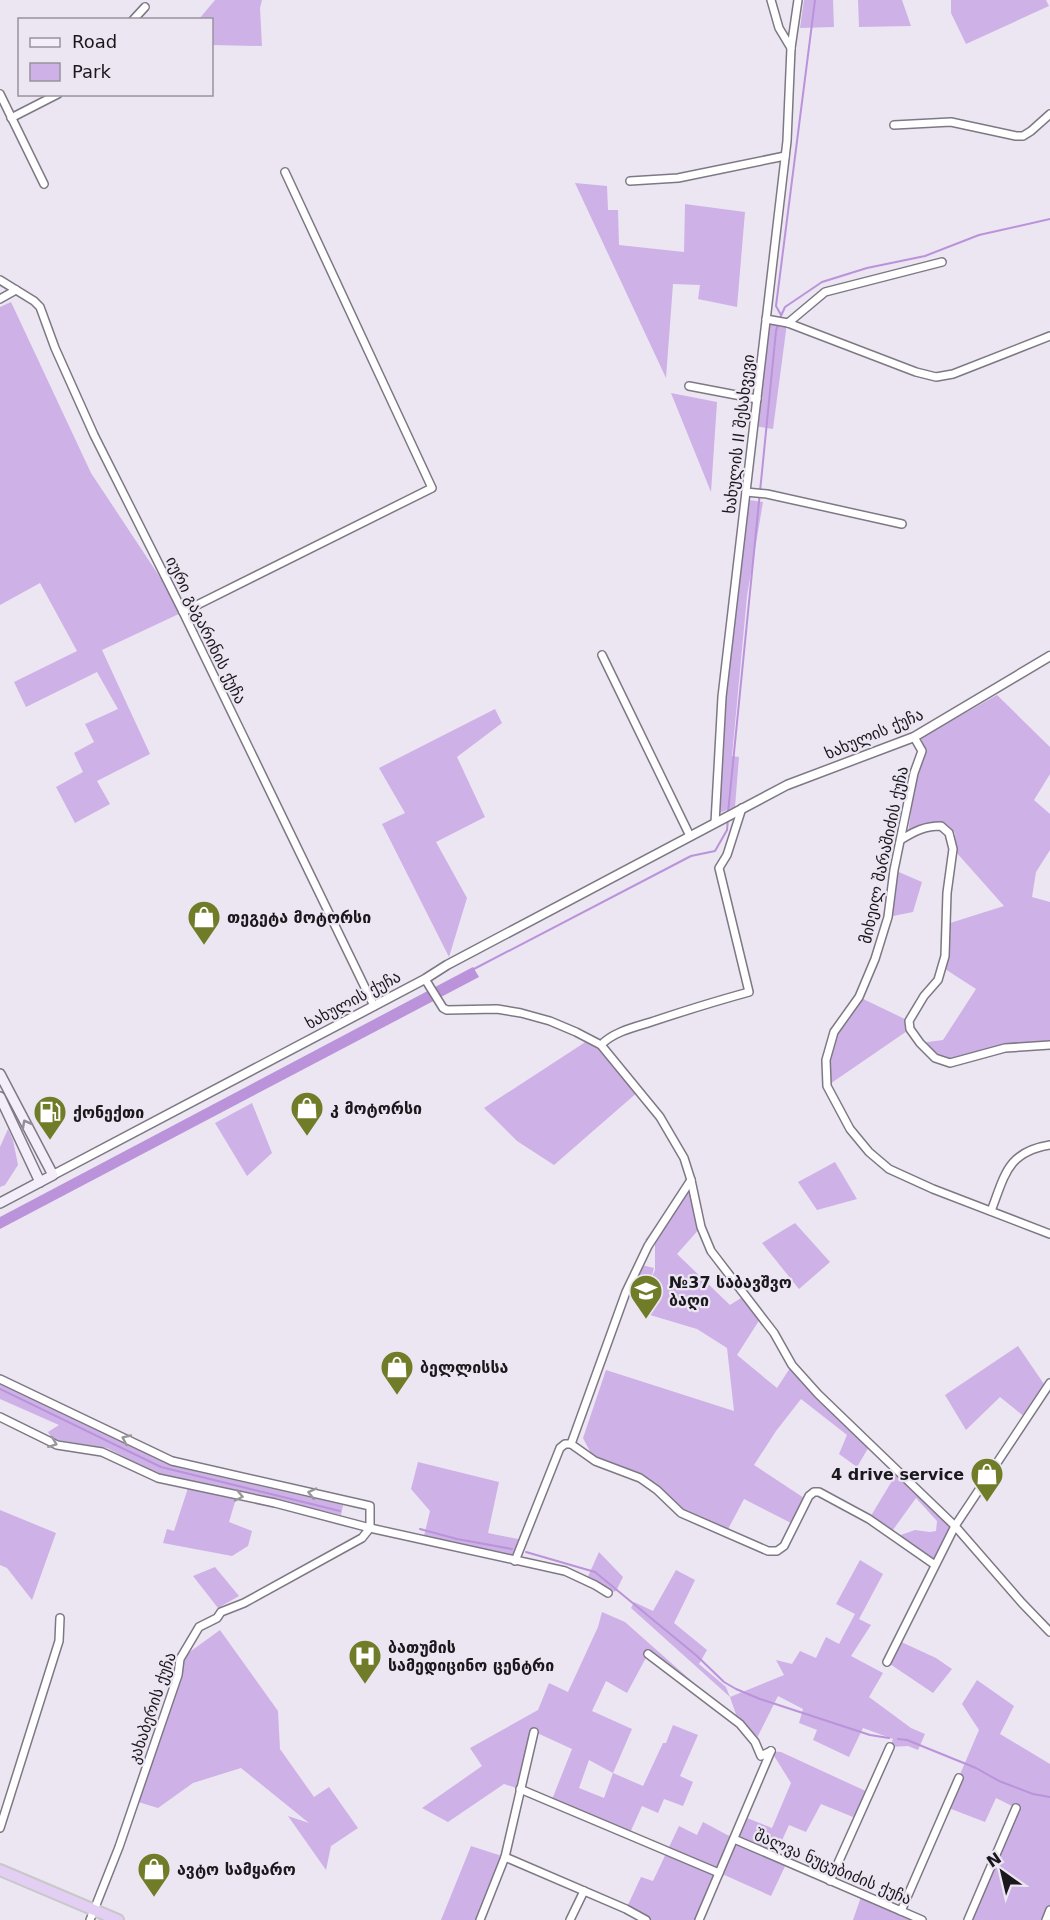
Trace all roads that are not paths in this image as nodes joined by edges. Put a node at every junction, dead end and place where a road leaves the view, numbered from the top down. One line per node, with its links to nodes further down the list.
1 (771, 0): 5 (street)
2 (798, 0): 5 (street, ხახულის II შესახვევი)
3 (145, 7): 4 (street)
4 (135, 18)
5 (791, 48): 11 (street, ხახულის II შესახვევი)
6 (0, 94): 9 (street)
7 (54, 96): 9 (street)
8 (1050, 114): 10 (street)
9 (11, 118): 14 (street)
10 (894, 125)
11 (785, 156): 13 (street); 19 (street, ხახულის II შესახვევი)
12 (285, 172): 26 (street)
13 (630, 181)
14 (44, 184)
15 (942, 262): 20 (street)
16 (0, 280): 17 (street, იური გაგარინის ქუჩა)
17 (16, 290): 18 (street); 26 (street, იური გაგარინის ქუჩა)
18 (0, 298)
19 (766, 319): 20 (street); 23 (street, ხახულის II შესახვევი)
20 (787, 323): 21 (street)
21 (1050, 336)
22 (689, 386): 23 (street)
23 (757, 399): 24 (street, ხახულის II შესახვევი)
24 (746, 492): 25 (street); 31 (street, ხახულის II შესახვევი)
25 (902, 524)
26 (183, 612): 35 (street, იური გაგარინის ქუჩა)
27 (602, 655): 32 (street)
28 (1050, 656): 29 (street, ხახულის ქუჩა)
29 (914, 737): 30 (street, ხახულის ქუჩა); 33 (street, მიხეილ შარაშიძის ქუჩა)
30 (739, 810): 31 (street, ხახულის ქუჩა); 36 (street)
31 (717, 822): 32 (street, ხახულის ქუჩა)
32 (690, 836): 34 (street, ხახულის ქუჩა)
33 (902, 839): 37 (street); 45 (street, მიხეილ შარაშიძის ქუჩა)
34 (425, 979): 35 (street, ხახულის ქუჩა); 36 (street)
35 (374, 1006): 41 (street, ხახულის ქუჩა)
36 (601, 1045): 42 (street)
37 (1050, 1045)
38 (0, 1074): 41 (main road, one-way to 38)
39 (0, 1097): 43 (main road)
40 (1050, 1145): 45 (street)
41 (53, 1175): 43 (main road, ხახულის ქუჩა)
42 (691, 1180): 50 (street); 51 (street)
43 (40, 1182): 44 (main road, ხახულის ქუჩა)
44 (0, 1203)
45 (991, 1211): 46 (street, მიხეილ შარაშიძის ქუჩა)
46 (1050, 1234)
47 (0, 1378): 52 (street, one-way to 47)
48 (1050, 1383): 51 (street)
49 (0, 1417): 52 (street, one-way to 52)
50 (571, 1443): 53 (street); 54 (street)
51 (955, 1526): 54 (street); 57 (street)
52 (370, 1528): 53 (street); 74 (street, კახაბერის ქუჩა)
53 (515, 1561): 55 (street)
54 (935, 1565): 59 (street)
55 (608, 1593)
56 (60, 1618): 65 (street)
57 (1050, 1632)
58 (648, 1654): 66 (street, შალვა ნუცუბიძის ქუჩა)
59 (887, 1662)
60 (534, 1731): 63 (street)
61 (890, 1747): 70 (street)
62 (959, 1778): 73 (street)
63 (520, 1790): 67 (street); 69 (street)
64 (1016, 1808): 81 (street)
65 (0, 1828)
66 (734, 1839): 69 (street, შალვა ნუცუბიძის ქუჩა); 70 (street, შალვა ნუცუბიძის ქუჩა)
67 (505, 1857): 71 (street); 76 (street)
68 (0, 1870): 74 (highway)
69 (720, 1873): 79 (street, შალვა ნუცუბიძის ქუჩა)
70 (830, 1881): 73 (street, შალვა ნუცუბიძის ქუჩა)
71 (584, 1891): 77 (street); 78 (street)
72 (1050, 1910): 82 (street)
73 (901, 1911): 80 (street, შალვა ნუცუბიძის ქუჩა)
74 (92, 1915): 75 (highway)
75 (118, 1920)
76 (480, 1920)
77 (570, 1920)
78 (646, 1920)
79 (699, 1920)
80 (922, 1920)
81 (968, 1920)
82 (1046, 1920)

